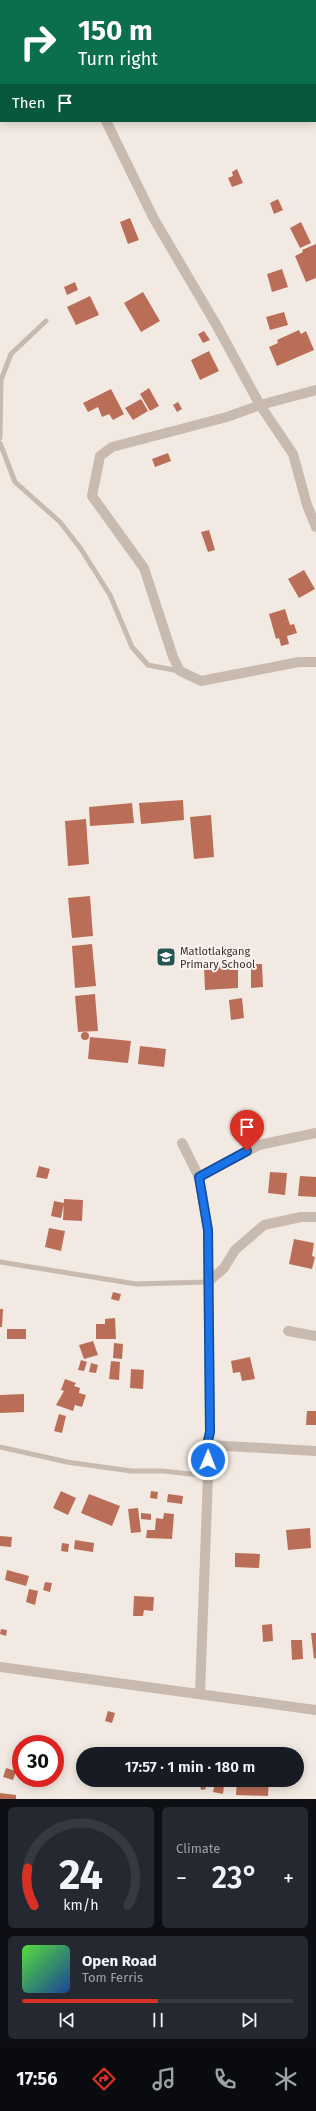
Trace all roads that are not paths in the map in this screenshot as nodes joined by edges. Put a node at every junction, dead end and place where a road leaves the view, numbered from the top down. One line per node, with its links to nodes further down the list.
1 (106, 122): 4 (street)
2 (46, 321): 5 (lane)
3 (316, 390): 4 (street)
4 (260, 405): 7 (street); 9 (street)
5 (0, 438)
6 (0, 443): 9 (lane)
7 (316, 528)
8 (316, 662): 9 (street)
9 (180, 671)
10 (316, 1133): 12 (street)
11 (182, 1143): 12 (street)
12 (199, 1177): 15 (street)
13 (316, 1217): 15 (street)
14 (0, 1262): 15 (lane)
15 (208, 1282): 18 (street)
16 (288, 1331): 17 (street)
17 (316, 1336)
18 (207, 1445): 20 (street); 21 (street)
19 (0, 1447): 21 (lane)
20 (316, 1451)
21 (208, 1476): 23 (street)
22 (0, 1666): 23 (street)
23 (200, 1693): 24 (street)
24 (316, 1710)

